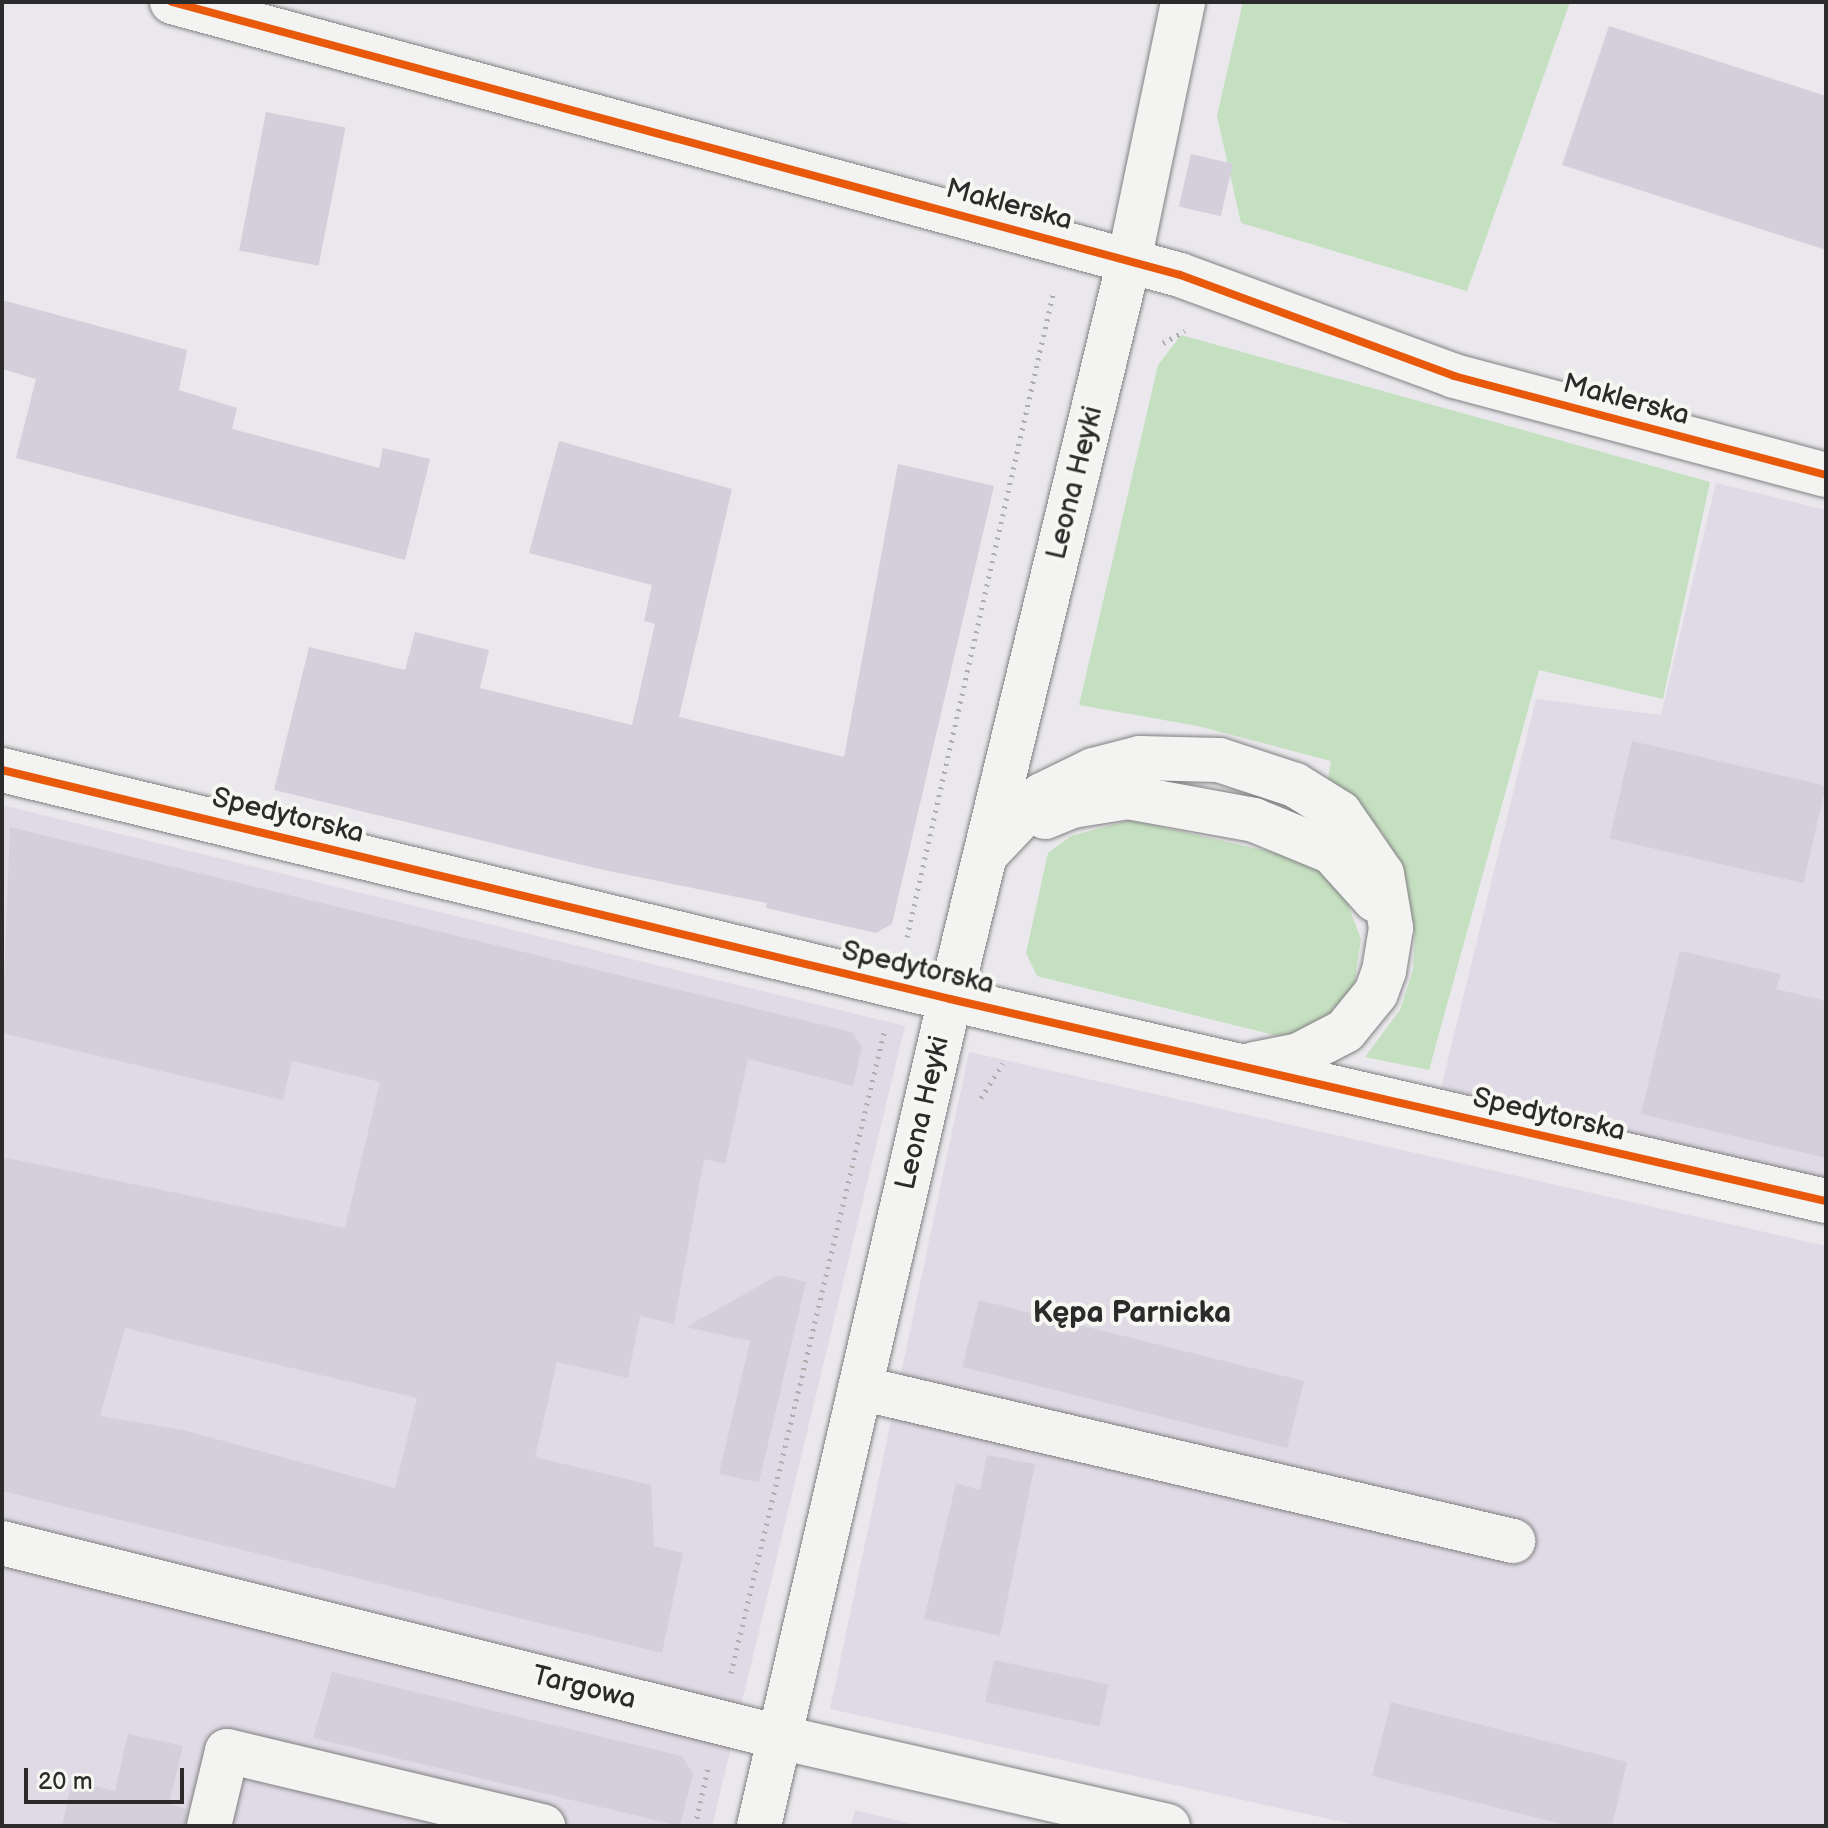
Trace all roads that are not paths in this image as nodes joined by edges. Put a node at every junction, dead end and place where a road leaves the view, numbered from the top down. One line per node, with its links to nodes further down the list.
1 (172, 2): 3 (street, Maklerska)
2 (1183, 2): 3 (street, Leona Heyki)
3 (1129, 261): 4 (street, Maklerska); 6 (street, Leona Heyki)
4 (1826, 475)
5 (2, 770): 7 (street, Spedytorska)
6 (984, 859): 7 (street, Leona Heyki); 8 (street)
7 (950, 999): 8 (street, Spedytorska); 10 (street, Leona Heyki)
8 (1223, 1062): 9 (street, Spedytorska)
9 (1826, 1201)
10 (860, 1388): 11 (street); 13 (street, Leona Heyki)
11 (1513, 1541)
12 (2, 1543): 13 (street, Targowa)
13 (779, 1737): 16 (street, Leona Heyki); 17 (street, Targowa)
14 (209, 1826): 15 (street)
15 (543, 1826)
16 (759, 1826)
17 (1168, 1826)

